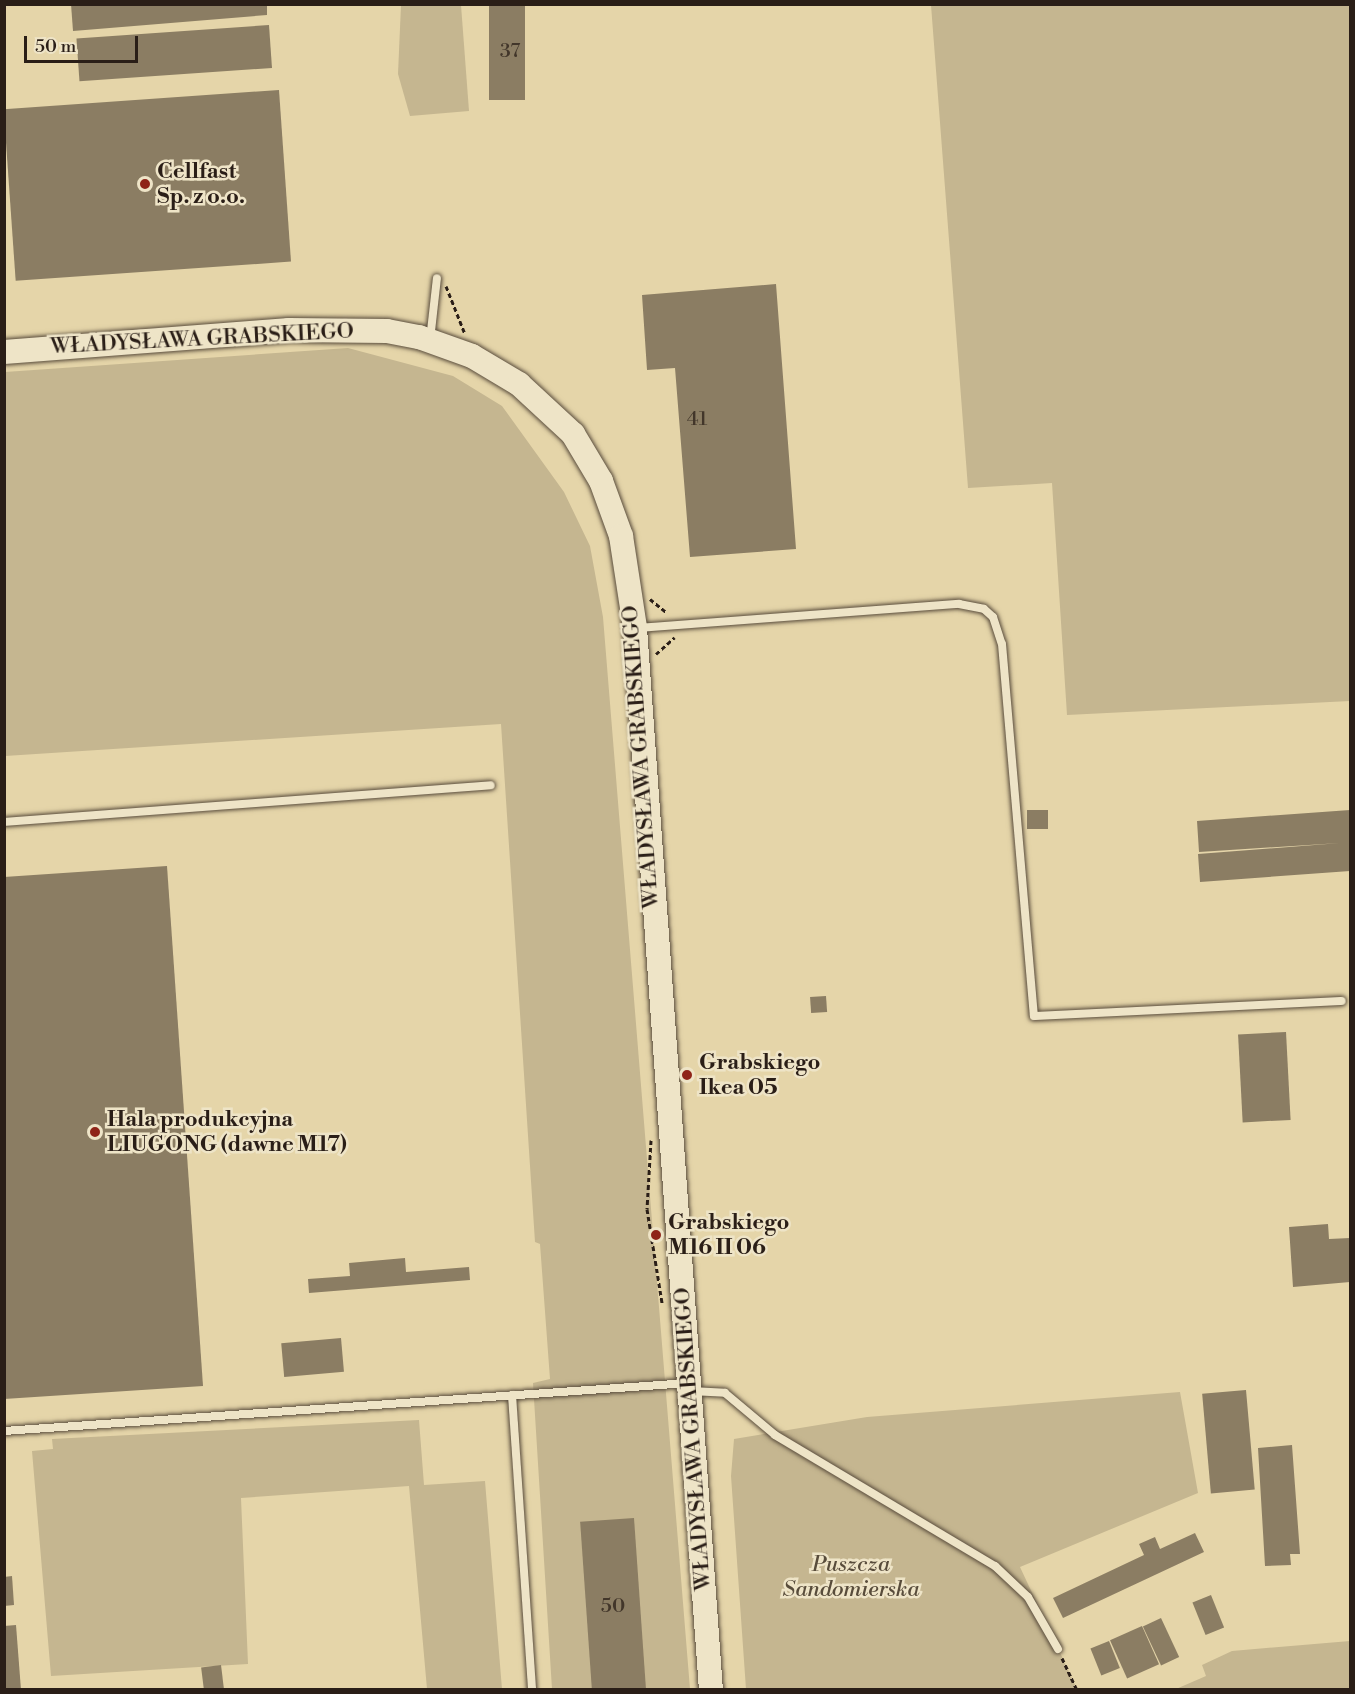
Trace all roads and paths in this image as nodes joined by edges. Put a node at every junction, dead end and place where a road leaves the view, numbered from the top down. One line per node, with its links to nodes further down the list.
1 (438, 282): 2 (lane); 3 (path)
2 (430, 340): 4 (street, WŁADYSŁAWA GRABSKIEGO); 5 (street, WŁADYSŁAWA GRABSKIEGO)
3 (469, 340)
4 (4, 351)
5 (635, 628): 8 (lane); 11 (street, WŁADYSŁAWA GRABSKIEGO)
6 (491, 785): 7 (lane)
7 (4, 822)
8 (1342, 1001)
9 (651, 1128): 10 (path)
10 (664, 1312)
11 (689, 1387): 12 (lane); 14 (lane); 16 (street, WŁADYSŁAWA GRABSKIEGO)
12 (512, 1395): 13 (lane); 15 (lane)
13 (4, 1431)
14 (1058, 1649): 17 (path)
15 (532, 1689)
16 (711, 1689)
17 (1077, 1689)

